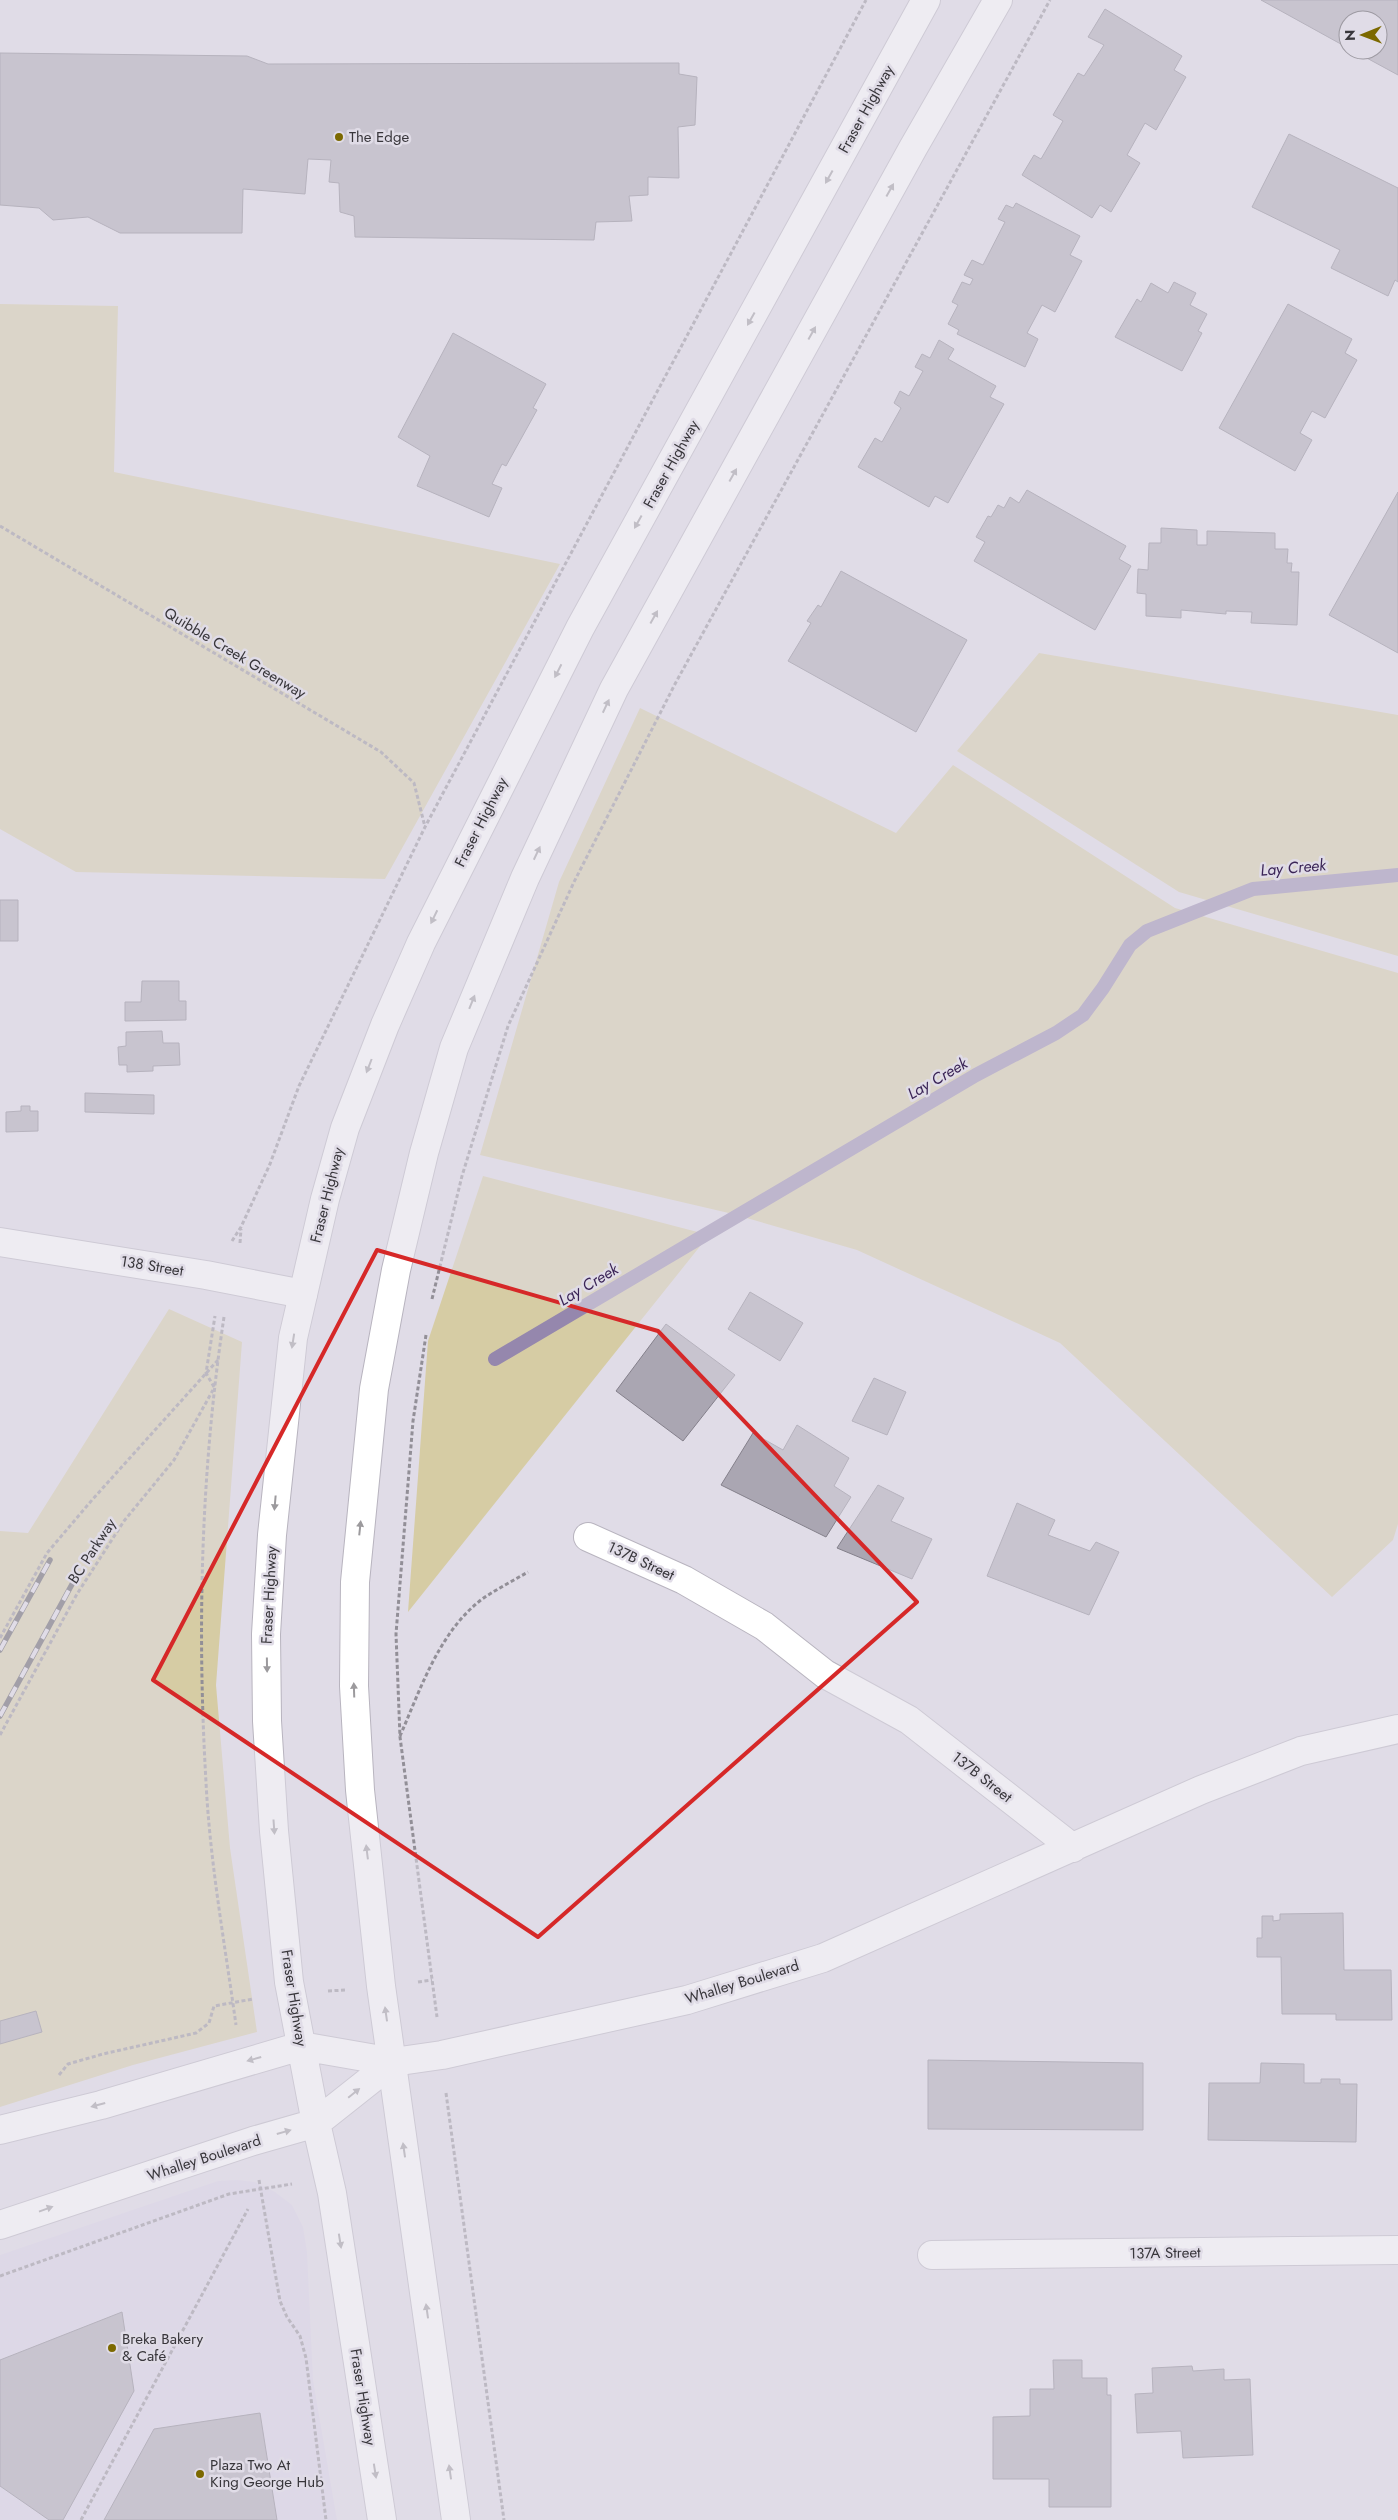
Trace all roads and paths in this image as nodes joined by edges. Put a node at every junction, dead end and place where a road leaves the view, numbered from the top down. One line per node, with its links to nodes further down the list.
1 (866, 0): 6 (path)
2 (926, 0): 11 (main road, Fraser Highway, one-way to 11)
3 (998, 0): 27 (main road, one-way to 3)
4 (1050, 0): 12 (path)
5 (0, 526): 6 (path, Quibble Creek Greenway)
6 (426, 827): 7 (path)
7 (241, 1227): 8 (path); 9 (path)
8 (241, 1239)
9 (232, 1241)
10 (0, 1242): 11 (main road, 138 Street)
11 (303, 1294): 28 (main road, Fraser Highway, one-way to 28)
12 (431, 1304)
13 (216, 1312): 17 (path)
14 (225, 1315): 16 (path)
15 (426, 1332): 24 (path)
16 (218, 1360): 17 (path, BC Parkway); 18 (path)
17 (206, 1373): 18 (path); 21 (path, BC Parkway)
18 (214, 1387): 23 (path, BC Parkway); 29 (path)
19 (588, 1537): 25 (main road, 137B Street)
20 (528, 1572): 24 (path)
21 (0, 1638)
22 (1398, 1730): 25 (main road)
23 (0, 1734)
24 (400, 1737): 26 (path)
25 (1073, 1848): 33 (main road, Whalley Boulevard)
26 (432, 1980): 27 (path); 30 (path)
27 (382, 1986): 28 (path); 33 (main road, one-way to 27)
28 (292, 1995): 29 (path); 32 (main road, Fraser Highway)
29 (233, 2001): 31 (path); 34 (path)
30 (436, 2007)
31 (237, 2032)
32 (301, 2046): 33 (main road, Whalley Boulevard); 35 (main road, Fraser Highway); 36 (main road, Whalley Boulevard, one-way to 36)
33 (393, 2062): 35 (main road, Whalley Boulevard, one-way to 33); 46 (main road, one-way to 33)
34 (68, 2064)
35 (316, 2123): 39 (main road, Whalley Boulevard, one-way to 35); 45 (main road, Fraser Highway, one-way to 45)
36 (0, 2130)
37 (454, 2151): 47 (path)
38 (248, 2208): 43 (path)
39 (0, 2226)
40 (1398, 2250): 41 (main road, 137A Street)
41 (932, 2255)
42 (0, 2276): 44 (path)
43 (81, 2520)
44 (326, 2520)
45 (382, 2520)
46 (456, 2520)
47 (504, 2520)

